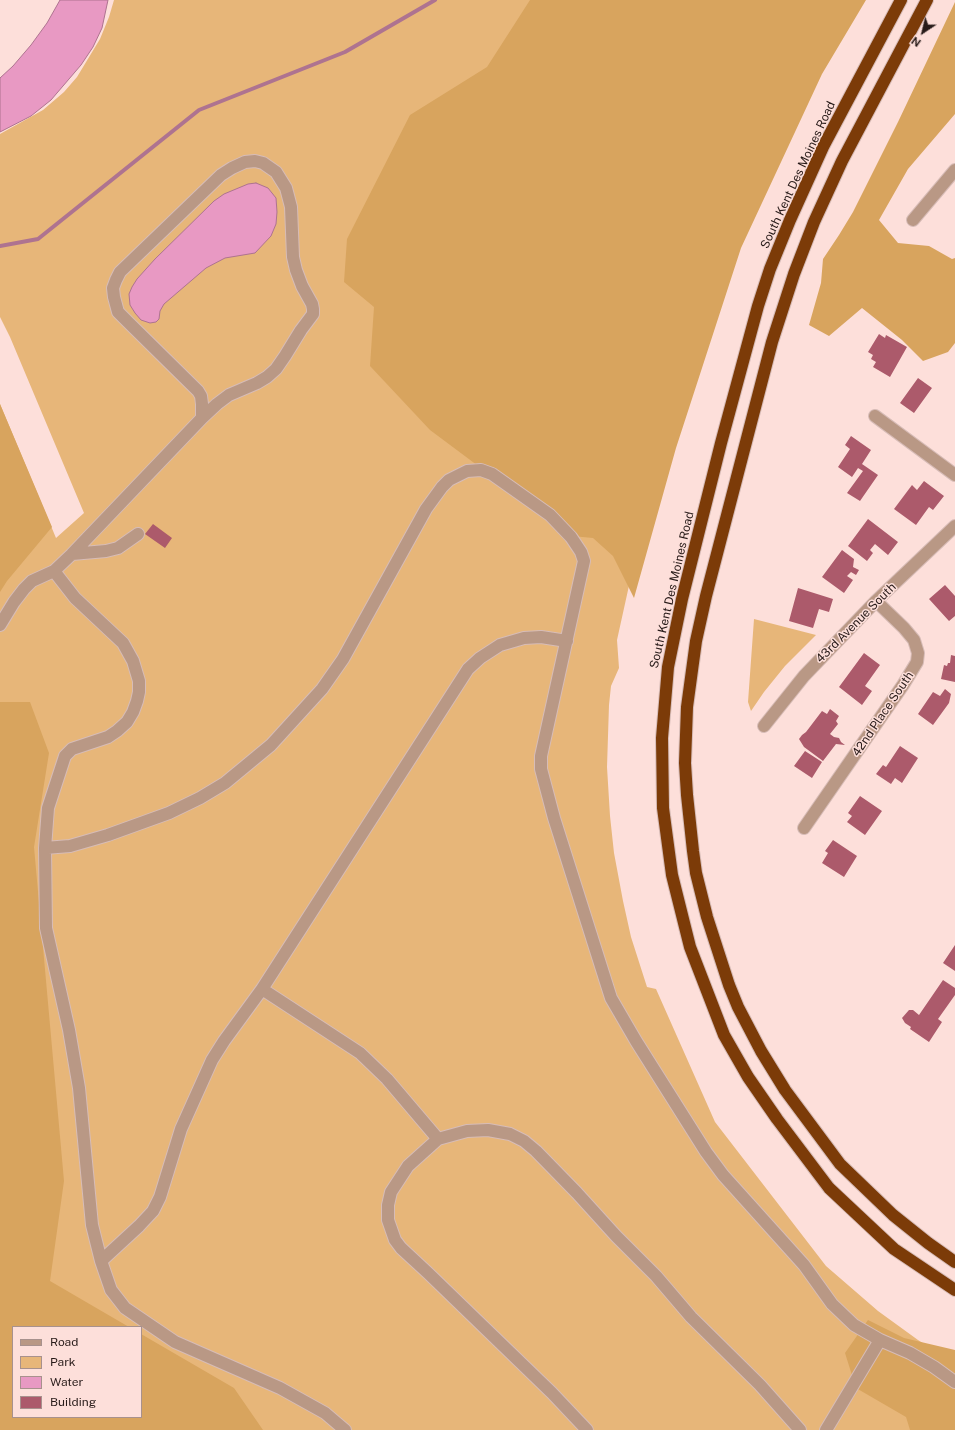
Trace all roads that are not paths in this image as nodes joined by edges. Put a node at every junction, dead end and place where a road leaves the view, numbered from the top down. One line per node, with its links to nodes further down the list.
1 (900, 0): 22 (highway, South Kent Des Moines Road)
2 (927, 0): 21 (highway)
3 (955, 170): 4 (street)
4 (913, 220)
5 (874, 416): 7 (street)
6 (202, 418): 6 (street); 10 (street)
7 (955, 475)
8 (955, 526): 12 (street, 43rd Avenue South)
9 (138, 534): 10 (street)
10 (72, 554): 11 (street)
11 (54, 571): 13 (street); 17 (street)
12 (876, 602): 15 (street, 43rd Avenue South); 16 (street, 42nd Place South)
13 (0, 625)
14 (567, 641): 17 (street); 18 (street); 23 (street)
15 (764, 726)
16 (804, 828)
17 (45, 848): 20 (street)
18 (262, 989): 19 (street); 20 (street)
19 (438, 1139): 26 (street); 27 (street)
20 (101, 1261): 25 (street)
21 (955, 1262)
22 (955, 1290)
23 (880, 1340): 24 (street); 28 (street)
24 (955, 1382)
25 (345, 1430)
26 (588, 1430)
27 (800, 1430)
28 (826, 1430)

